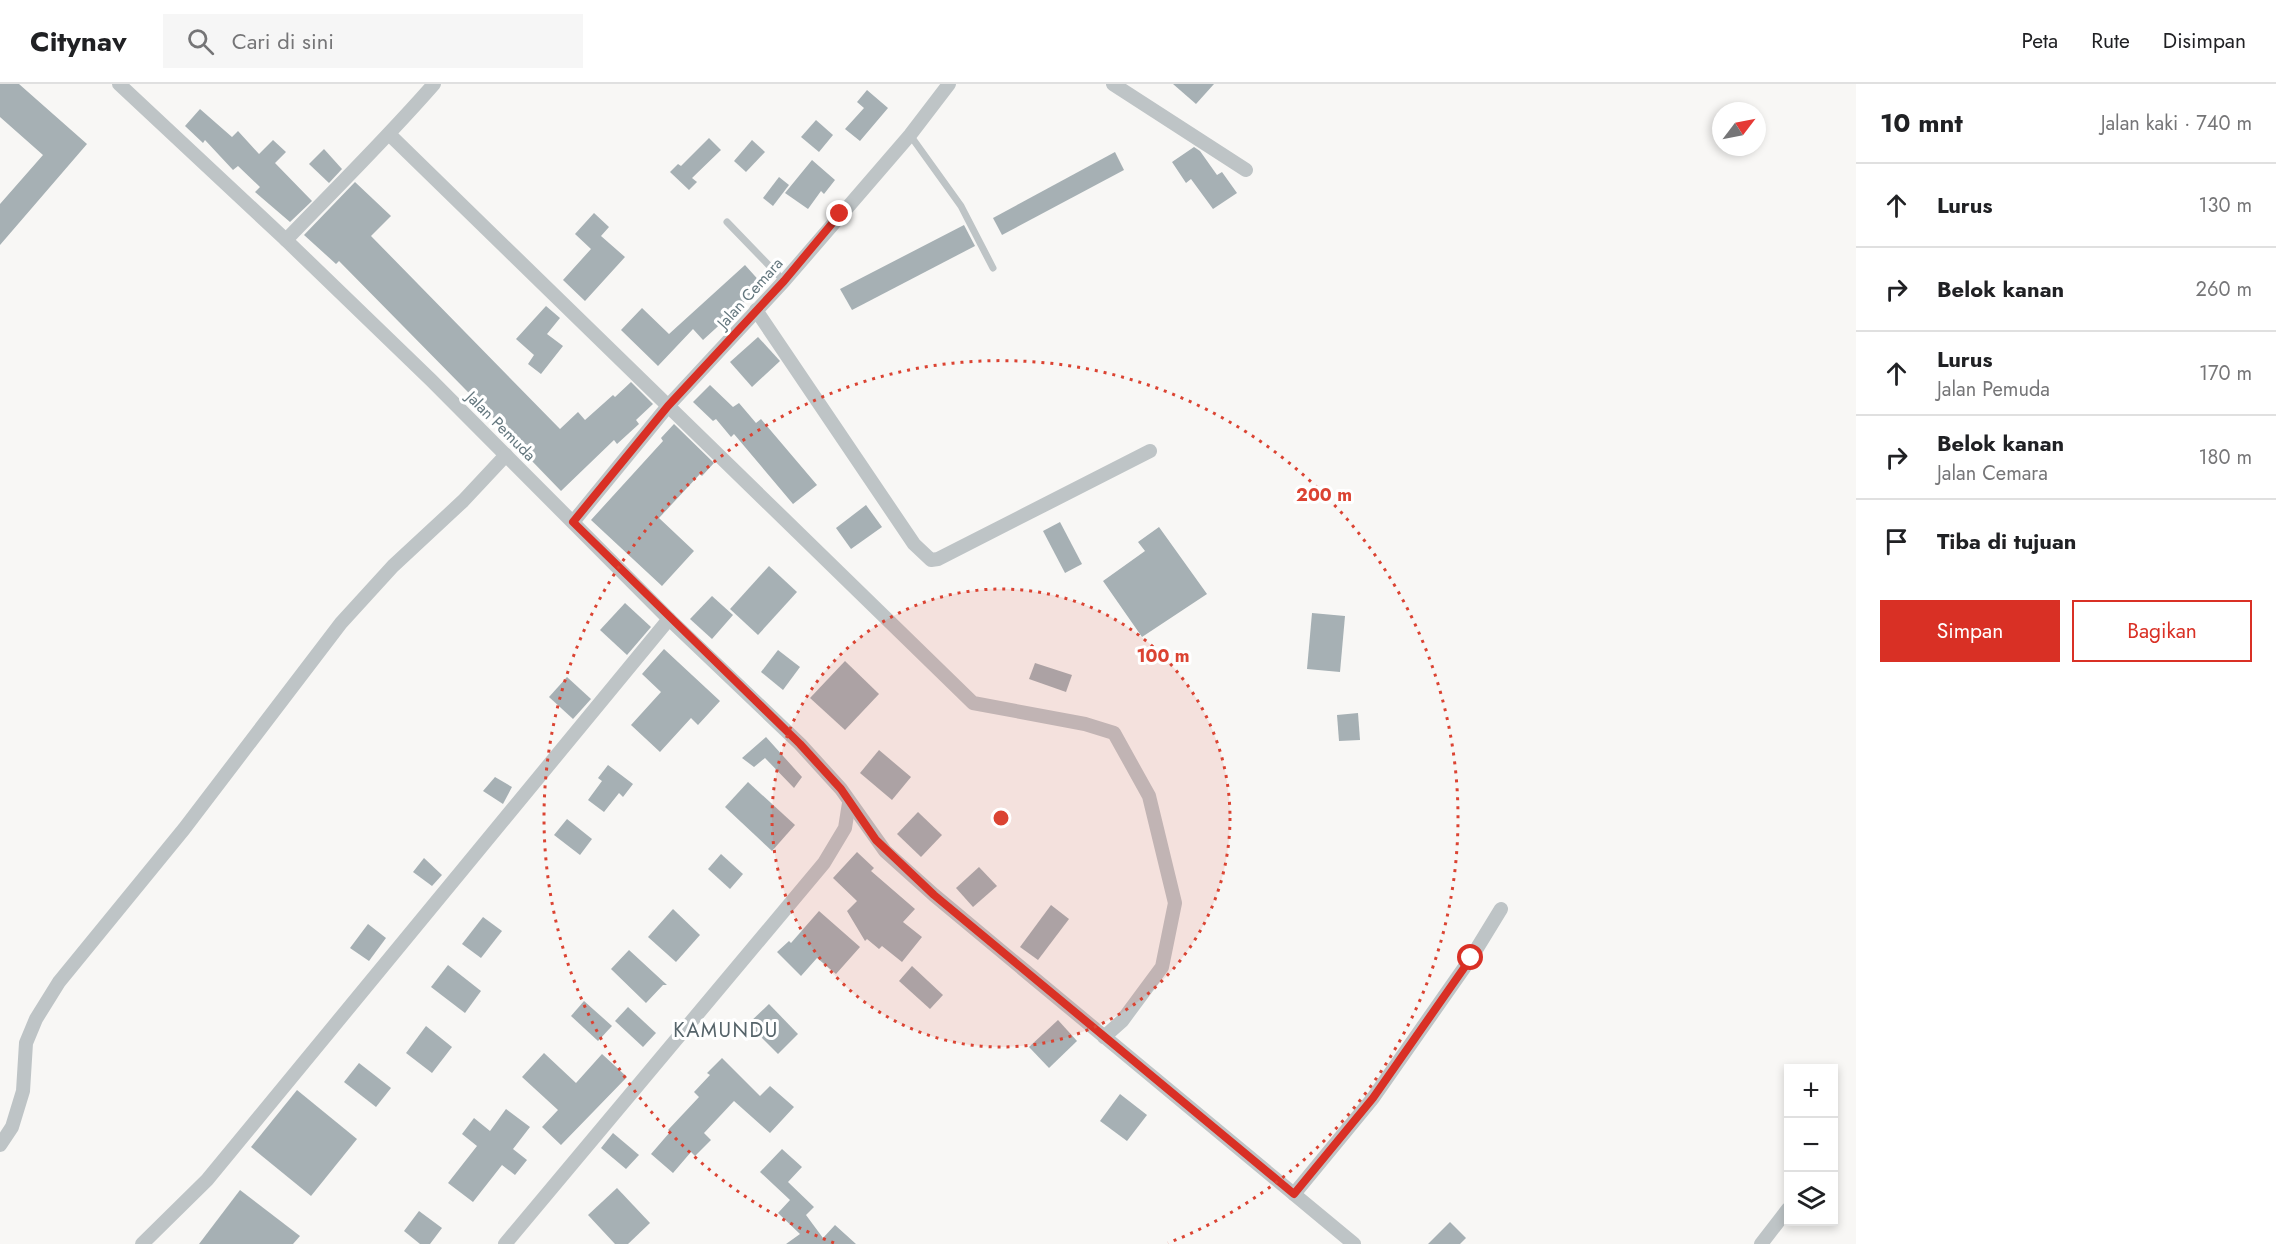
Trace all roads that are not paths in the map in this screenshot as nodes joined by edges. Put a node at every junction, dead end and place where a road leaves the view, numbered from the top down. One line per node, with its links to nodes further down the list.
1 (119, 84): 9 (street, Jalan Pemuda)
2 (434, 84): 5 (street)
3 (949, 84): 6 (street, Jalan Cemara)
4 (1113, 84): 7 (street)
5 (390, 135): 9 (street); 13 (street)
6 (910, 135): 10 (lane); 11 (street, Jalan Cemara)
7 (1246, 170)
8 (727, 222): 11 (lane)
9 (286, 240): 15 (street, Jalan Pemuda)
10 (993, 268)
11 (784, 281): 12 (street, Jalan Cemara)
12 (756, 310): 13 (street, Jalan Cemara); 14 (street)
13 (668, 406): 16 (street, Jalan Cemara); 20 (street)
14 (1150, 451)
15 (506, 455): 16 (street, Jalan Pemuda); 21 (street)
16 (573, 522): 17 (street, Jalan Pemuda)
17 (669, 619): 18 (street, Jalan Pemuda); 24 (street)
18 (849, 803): 20 (street, Jalan Pemuda); 25 (street)
19 (1501, 909): 22 (street)
20 (1104, 1037): 22 (street, Jalan Pemuda)
21 (0, 1144)
22 (1294, 1194): 26 (street, Jalan Pemuda)
23 (1784, 1214): 27 (street)
24 (142, 1244)
25 (505, 1244)
26 (1354, 1244)
27 (1761, 1244)

